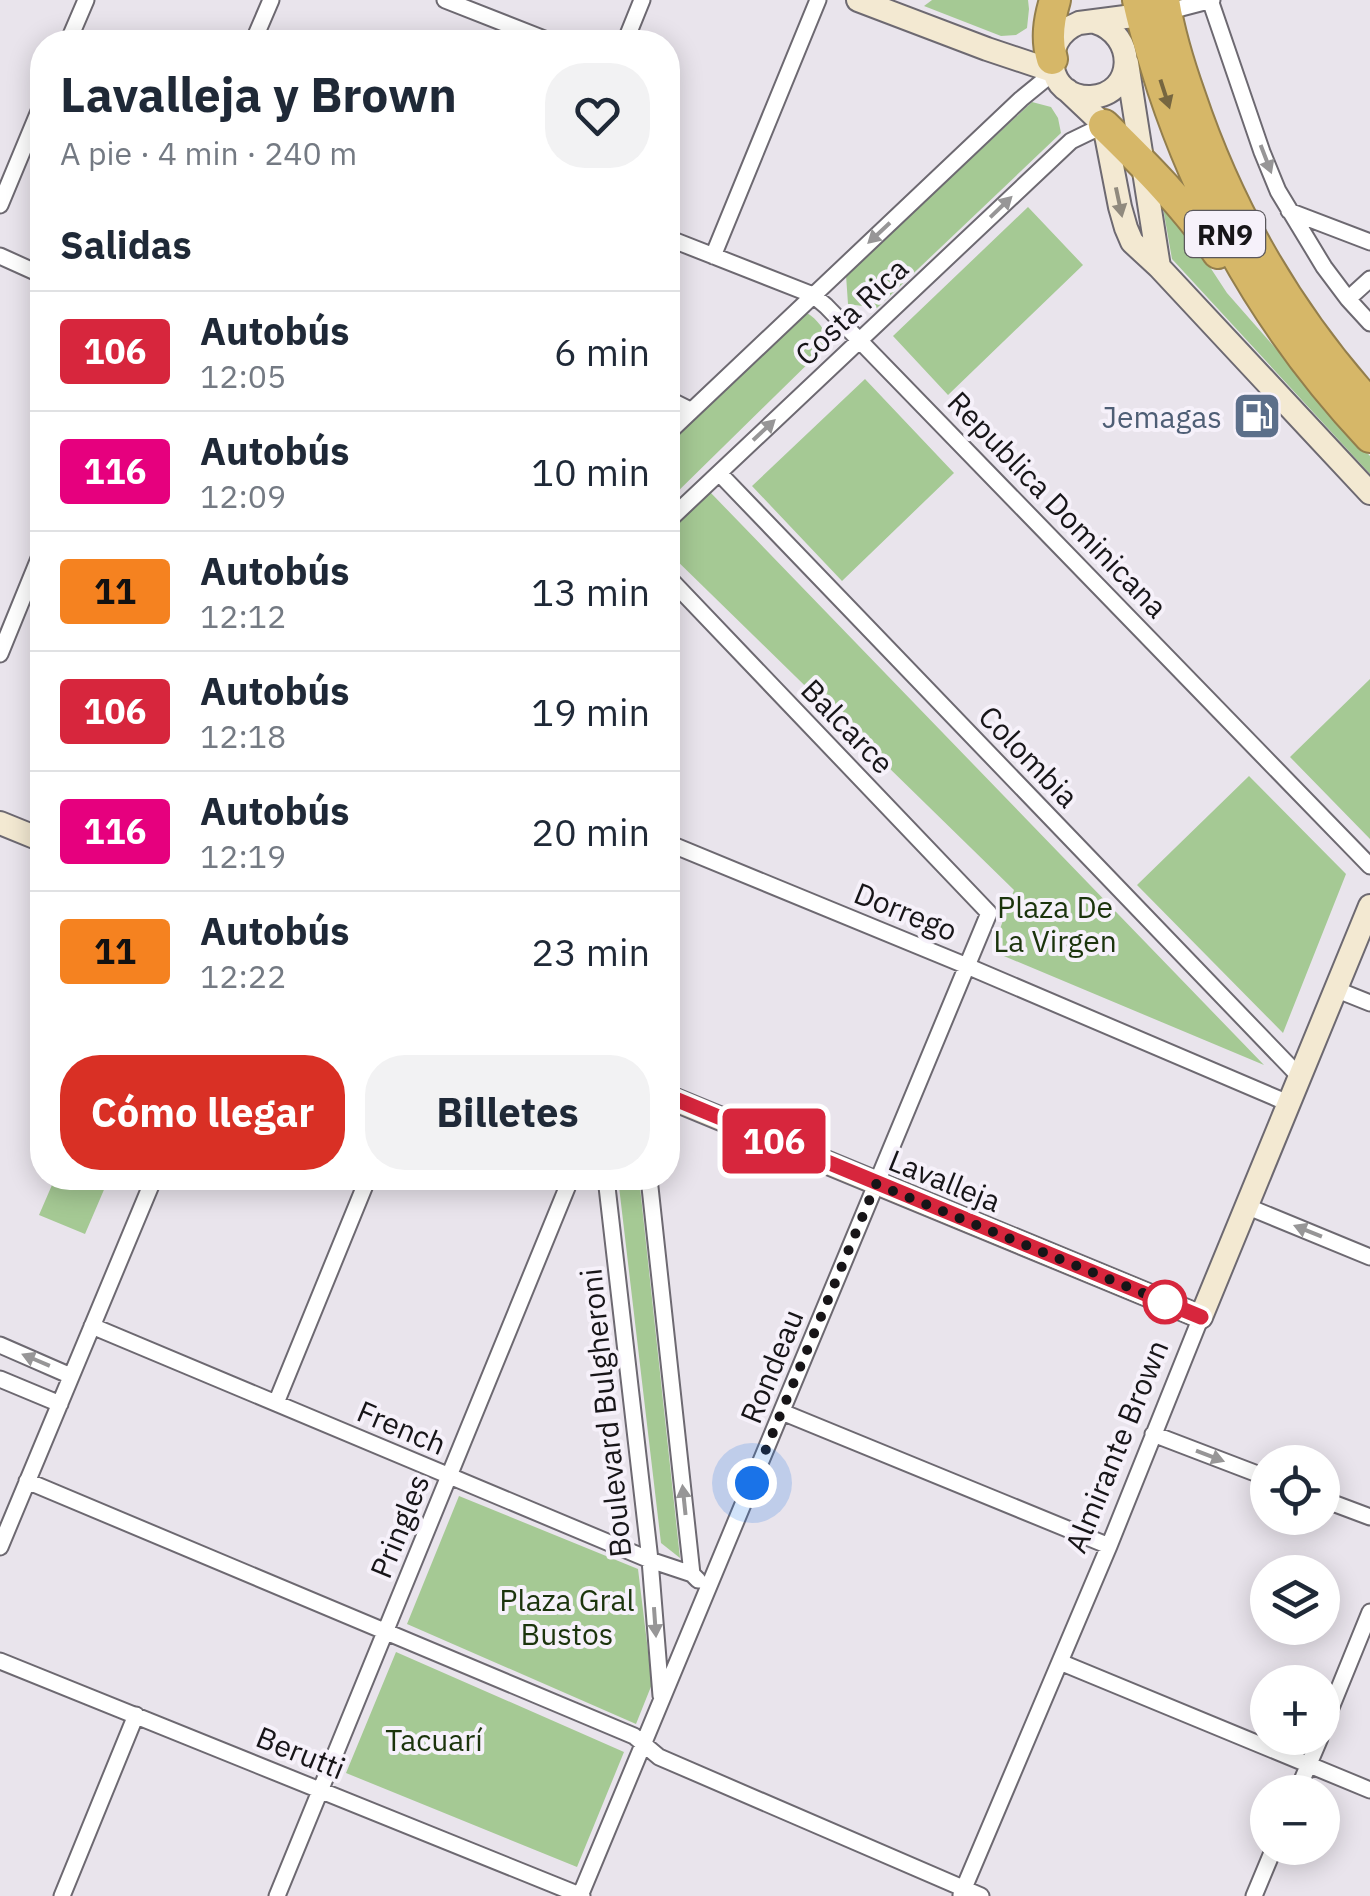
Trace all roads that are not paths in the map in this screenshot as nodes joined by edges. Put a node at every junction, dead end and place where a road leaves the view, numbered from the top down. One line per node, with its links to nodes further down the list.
1 (86, 0): 11 (street)
2 (270, 0): 12 (street)
3 (445, 0): 13 (street)
4 (642, 0): 14 (street)
5 (818, 0): 26 (street)
6 (1211, 0): 9 (street); 22 (street, one-way to 22)
7 (863, 1): 8 (street)
8 (902, 7): 15 (street)
9 (1152, 7): 10 (street); 33 (highway, RN9, one-way to 33); 36 (highway, RN9)
10 (1095, 22): 15 (street); 16 (street)
11 (73, 30)
12 (258, 30)
13 (521, 30)
14 (630, 30)
15 (1054, 43): 17 (street); 18 (street); 30 (street, Costa Rica, one-way to 30)
16 (1126, 56): 17 (street); 20 (street)
17 (1108, 92): 18 (street, Costa Rica)
18 (1097, 116): 20 (highway); 27 (street, one-way to 27); 34 (street, Costa Rica, one-way to 18)
19 (30, 133): 21 (street)
20 (1142, 160): 27 (street); 33 (highway)
21 (0, 205)
22 (1290, 211): 23 (street); 31 (street)
23 (1370, 242)
24 (680, 243): 26 (street, Republica Dominicana)
25 (0, 256): 28 (street)
26 (713, 256): 30 (street, Republica Dominicana)
27 (1159, 267): 41 (street)
28 (30, 270)
29 (1370, 278): 31 (street)
30 (813, 296): 34 (street, Republica Dominicana); 37 (street, Costa Rica)
31 (1348, 299): 32 (street)
32 (1370, 323)
33 (1283, 332): 39 (highway, RN9)
34 (861, 340): 40 (street, Costa Rica, one-way to 34); 49 (street, Republica Dominicana)
35 (680, 405): 37 (street)
36 (1370, 405)
37 (690, 410): 38 (street, Costa Rica)
38 (680, 420)
39 (1370, 437)
40 (719, 473): 42 (street, Costa Rica); 55 (street, Colombia)
41 (1370, 494)
42 (680, 510)
43 (680, 590): 51 (street, Balcarce)
44 (30, 592): 45 (street)
45 (0, 654)
46 (0, 823): 47 (street)
47 (30, 835)
48 (680, 848): 52 (street, Dorrego)
49 (1370, 866)
50 (1370, 906): 53 (street, Almirante Brown)
51 (989, 913): 52 (street, Rondeau)
52 (967, 966): 57 (street, Dorrego); 58 (street, Rondeau)
53 (1335, 989): 54 (street); 55 (street, Almirante Brown)
54 (1370, 1003)
55 (1299, 1076): 57 (street, Almirante Brown)
56 (680, 1101): 58 (street, Lavalleja)
57 (1288, 1102): 64 (street, Almirante Brown)
58 (876, 1184): 66 (street, Lavalleja); 73 (street, Rondeau)
59 (149, 1190): 67 (street)
60 (363, 1190): 72 (street)
61 (567, 1190): 76 (street, Pringles)
62 (607, 1190): 82 (street, Boulevard Bulgheroni)
63 (650, 1190): 83 (street, one-way to 63)
64 (1246, 1206): 65 (street, one-way to 64); 66 (street, Almirante Brown)
65 (1370, 1257)
66 (1201, 1317): 74 (street, Almirante Brown)
67 (92, 1326): 69 (street); 72 (street, French)
68 (0, 1345): 69 (street, one-way to 68)
69 (72, 1376): 71 (street)
70 (0, 1378): 71 (street)
71 (60, 1404): 77 (street)
72 (276, 1404): 76 (street, French)
73 (782, 1412): 80 (street); 84 (street, Rondeau)
74 (1153, 1434): 75 (street, one-way to 75); 80 (street, Almirante Brown)
75 (1250, 1471)
76 (450, 1476): 82 (street, French); 86 (street, Pringles)
77 (28, 1482): 81 (street); 86 (street)
78 (1340, 1506): 79 (street)
79 (1370, 1518)
80 (1109, 1546): 88 (street, Almirante Brown)
81 (0, 1547)
82 (650, 1560): 83 (street, French); 90 (street, Boulevard Bulgheroni, one-way to 90)
83 (692, 1574): 84 (street)
84 (708, 1590): 90 (street, Rondeau)
85 (1370, 1612): 89 (street)
86 (386, 1631): 92 (street); 96 (street, Pringles)
87 (0, 1661): 91 (street, Berutti)
88 (1060, 1662): 94 (street); 99 (street, Almirante Brown)
89 (1340, 1686)
90 (661, 1702): 92 (street, Rondeau)
91 (136, 1716): 96 (street, Berutti); 100 (street)
92 (644, 1743): 99 (street); 102 (street, Rondeau)
93 (1313, 1755): 94 (street)
94 (1309, 1764): 95 (street); 97 (street)
95 (1304, 1775)
96 (321, 1789): 101 (street, Pringles); 102 (street, Berutti)
97 (1370, 1790)
98 (1267, 1865): 104 (street)
99 (962, 1892): 103 (street)
100 (62, 1896)
101 (277, 1896)
102 (581, 1896)
103 (981, 1896)
104 (1254, 1896)

